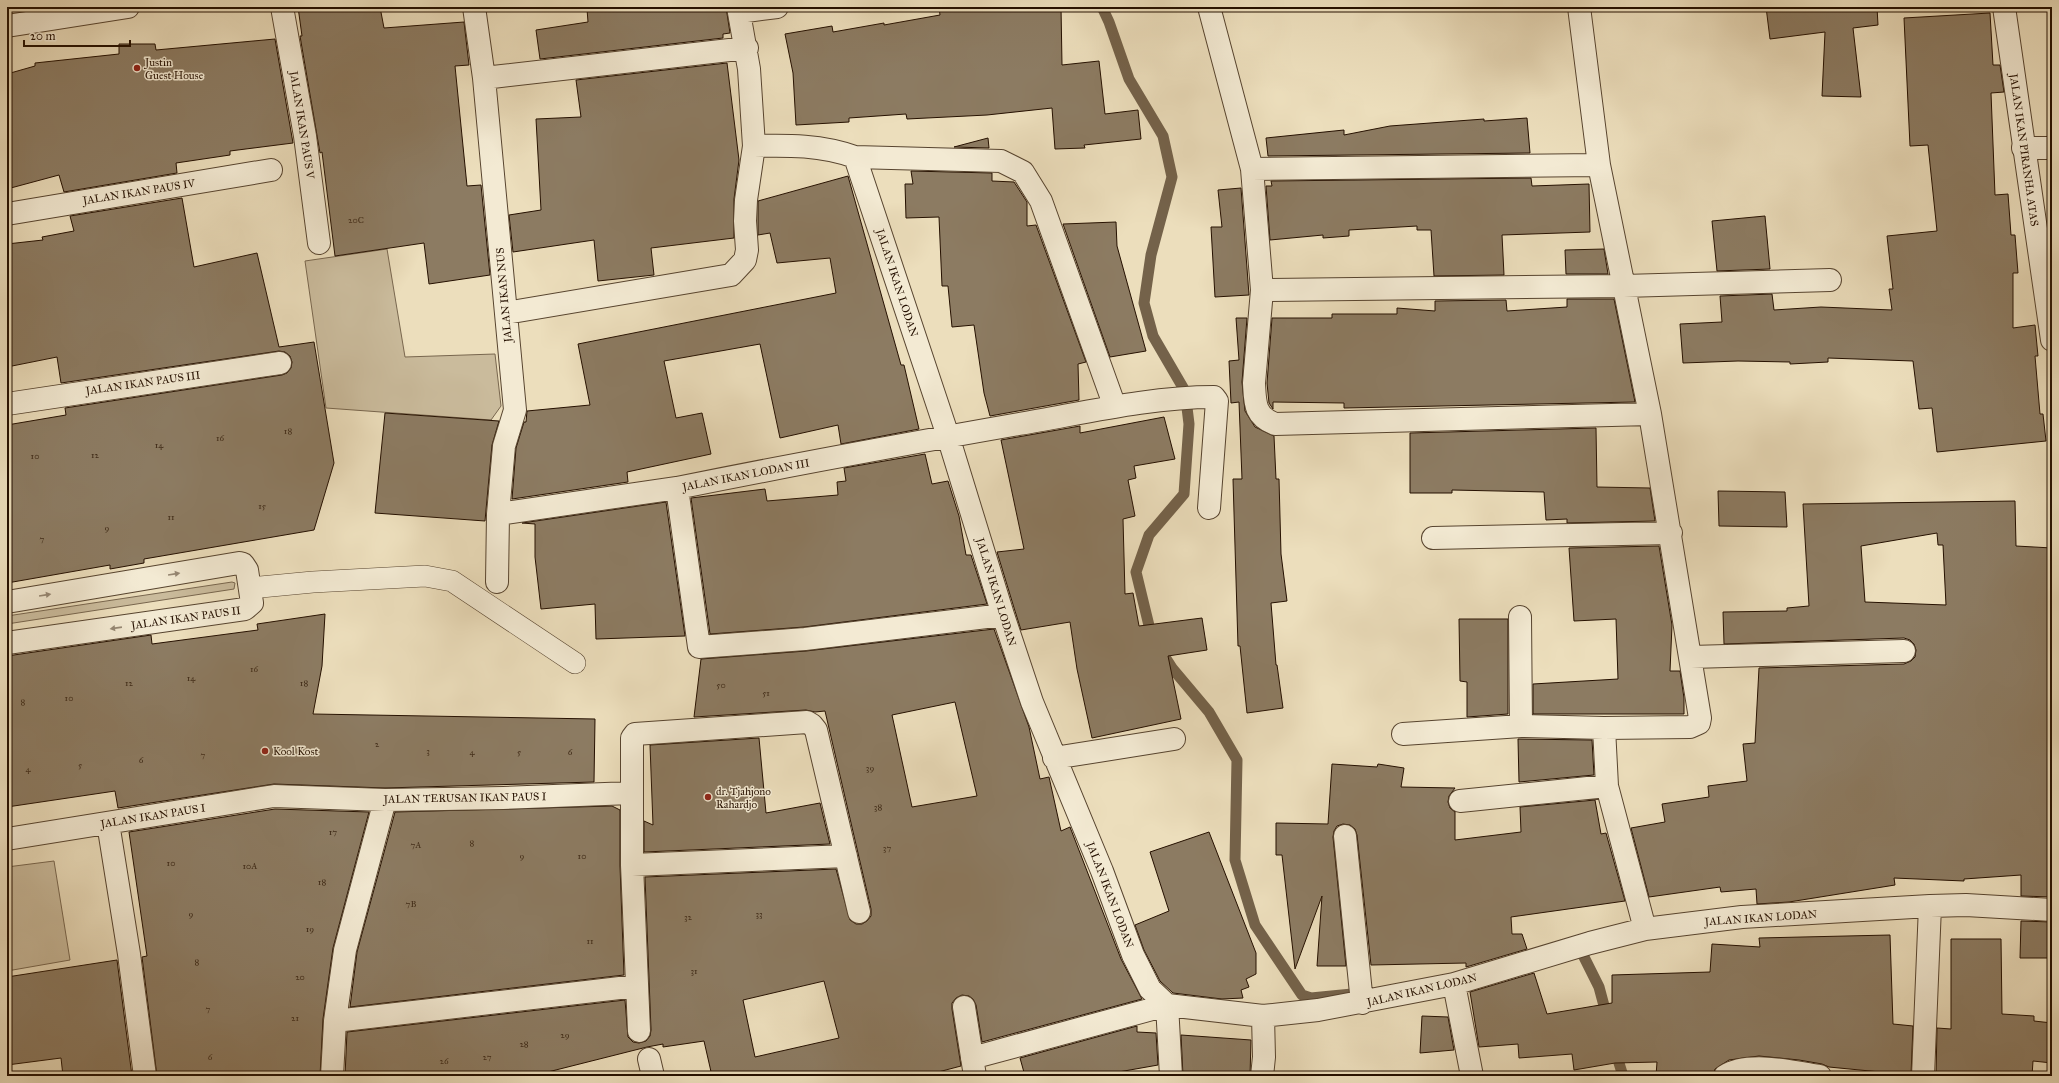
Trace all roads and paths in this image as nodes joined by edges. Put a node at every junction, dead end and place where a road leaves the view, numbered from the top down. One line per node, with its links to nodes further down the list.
1 (128, 7): 9 (street)
2 (282, 7): 20 (street, JALAN IKAN PAUS V)
3 (474, 7): 11 (street, JALAN IKAN NUS)
4 (778, 7): 8 (street)
5 (1209, 7): 17 (street)
6 (1579, 7): 16 (street)
7 (2004, 7): 13 (street, JALAN IKAN PIRANHA ATAS)
8 (739, 10): 10 (street)
9 (7, 26)
10 (746, 48): 11 (street); 12 (street)
11 (484, 78): 24 (street, JALAN IKAN NUS)
12 (754, 146): 15 (street); 24 (street)
13 (2023, 148): 14 (street); 25 (street, JALAN IKAN PIRANHA ATAS)
14 (2052, 148)
15 (855, 157): 28 (street); 30 (street, JALAN IKAN LODAN)
16 (1599, 165): 17 (street); 22 (street)
17 (1252, 169): 23 (street)
18 (271, 170): 19 (street, JALAN IKAN PAUS IV)
19 (7, 214)
20 (319, 243)
21 (1830, 280): 22 (street)
22 (1624, 286): 23 (street); 29 (street)
23 (1262, 290): 29 (street)
24 (506, 313): 33 (street, JALAN IKAN NUS)
25 (2052, 340)
26 (280, 363): 27 (street, JALAN IKAN PAUS III)
27 (7, 404)
28 (1115, 407): 30 (street, JALAN IKAN LODAN III); 32 (street, JALAN IKAN LODAN III)
29 (1650, 414): 34 (street)
30 (948, 436): 31 (street, JALAN IKAN LODAN III); 39 (street, JALAN IKAN LODAN)
31 (677, 488): 33 (street); 39 (street, JALAN IKAN LODAN III)
32 (1208, 508)
33 (498, 514): 36 (street, JALAN IKAN NUS)
34 (1671, 533): 35 (street); 43 (street)
35 (1433, 538)
36 (497, 582)
37 (250, 588): 38 (street, JALAN IKAN PAUS II, one-way to 37); 41 (street, JALAN IKAN PAUS II, one-way to 41); 44 (lane)
38 (7, 602)
39 (1003, 615): 49 (street, JALAN IKAN LODAN)
40 (1520, 617): 45 (street)
41 (7, 643)
42 (1904, 651): 43 (street)
43 (1691, 657): 46 (street)
44 (575, 663)
45 (1520, 726): 46 (street); 47 (street)
46 (1604, 728): 50 (street)
47 (1403, 734)
48 (1174, 739): 49 (street)
49 (1054, 758): 67 (street, JALAN IKAN LODAN)
50 (1607, 786): 54 (street); 63 (street)
51 (631, 793): 53 (street, JALAN TERUSAN IKAN PAUS I); 58 (street); 59 (street)
52 (299, 796): 53 (street, JALAN TERUSAN IKAN PAUS I); 55 (street, JALAN IKAN PAUS I)
53 (385, 800): 70 (street)
54 (1460, 801)
55 (108, 823): 57 (street, JALAN IKAN PAUS I); 73 (street)
56 (1345, 836): 66 (street)
57 (7, 839)
58 (846, 856): 59 (street); 62 (street)
59 (632, 865): 65 (street)
60 (1930, 906): 61 (street, JALAN IKAN LODAN); 63 (street, JALAN IKAN LODAN); 80 (street)
61 (2052, 910)
62 (859, 912)
63 (1645, 929): 64 (street, JALAN IKAN LODAN)
64 (1454, 984): 66 (street, JALAN IKAN LODAN); 77 (street)
65 (636, 986): 70 (street); 71 (street)
66 (1361, 993): 69 (street, JALAN IKAN LODAN)
67 (1167, 1005): 69 (street, JALAN IKAN LODAN); 72 (street); 75 (street)
68 (964, 1007): 72 (street)
69 (1263, 1016): 76 (street)
70 (335, 1021): 74 (street)
71 (639, 1032)
72 (974, 1067)
73 (145, 1076)
74 (332, 1076)
75 (1171, 1076)
76 (1262, 1076)
77 (1472, 1076)
78 (1725, 1076): 79 (street)
79 (1820, 1076)
80 (1923, 1076)

